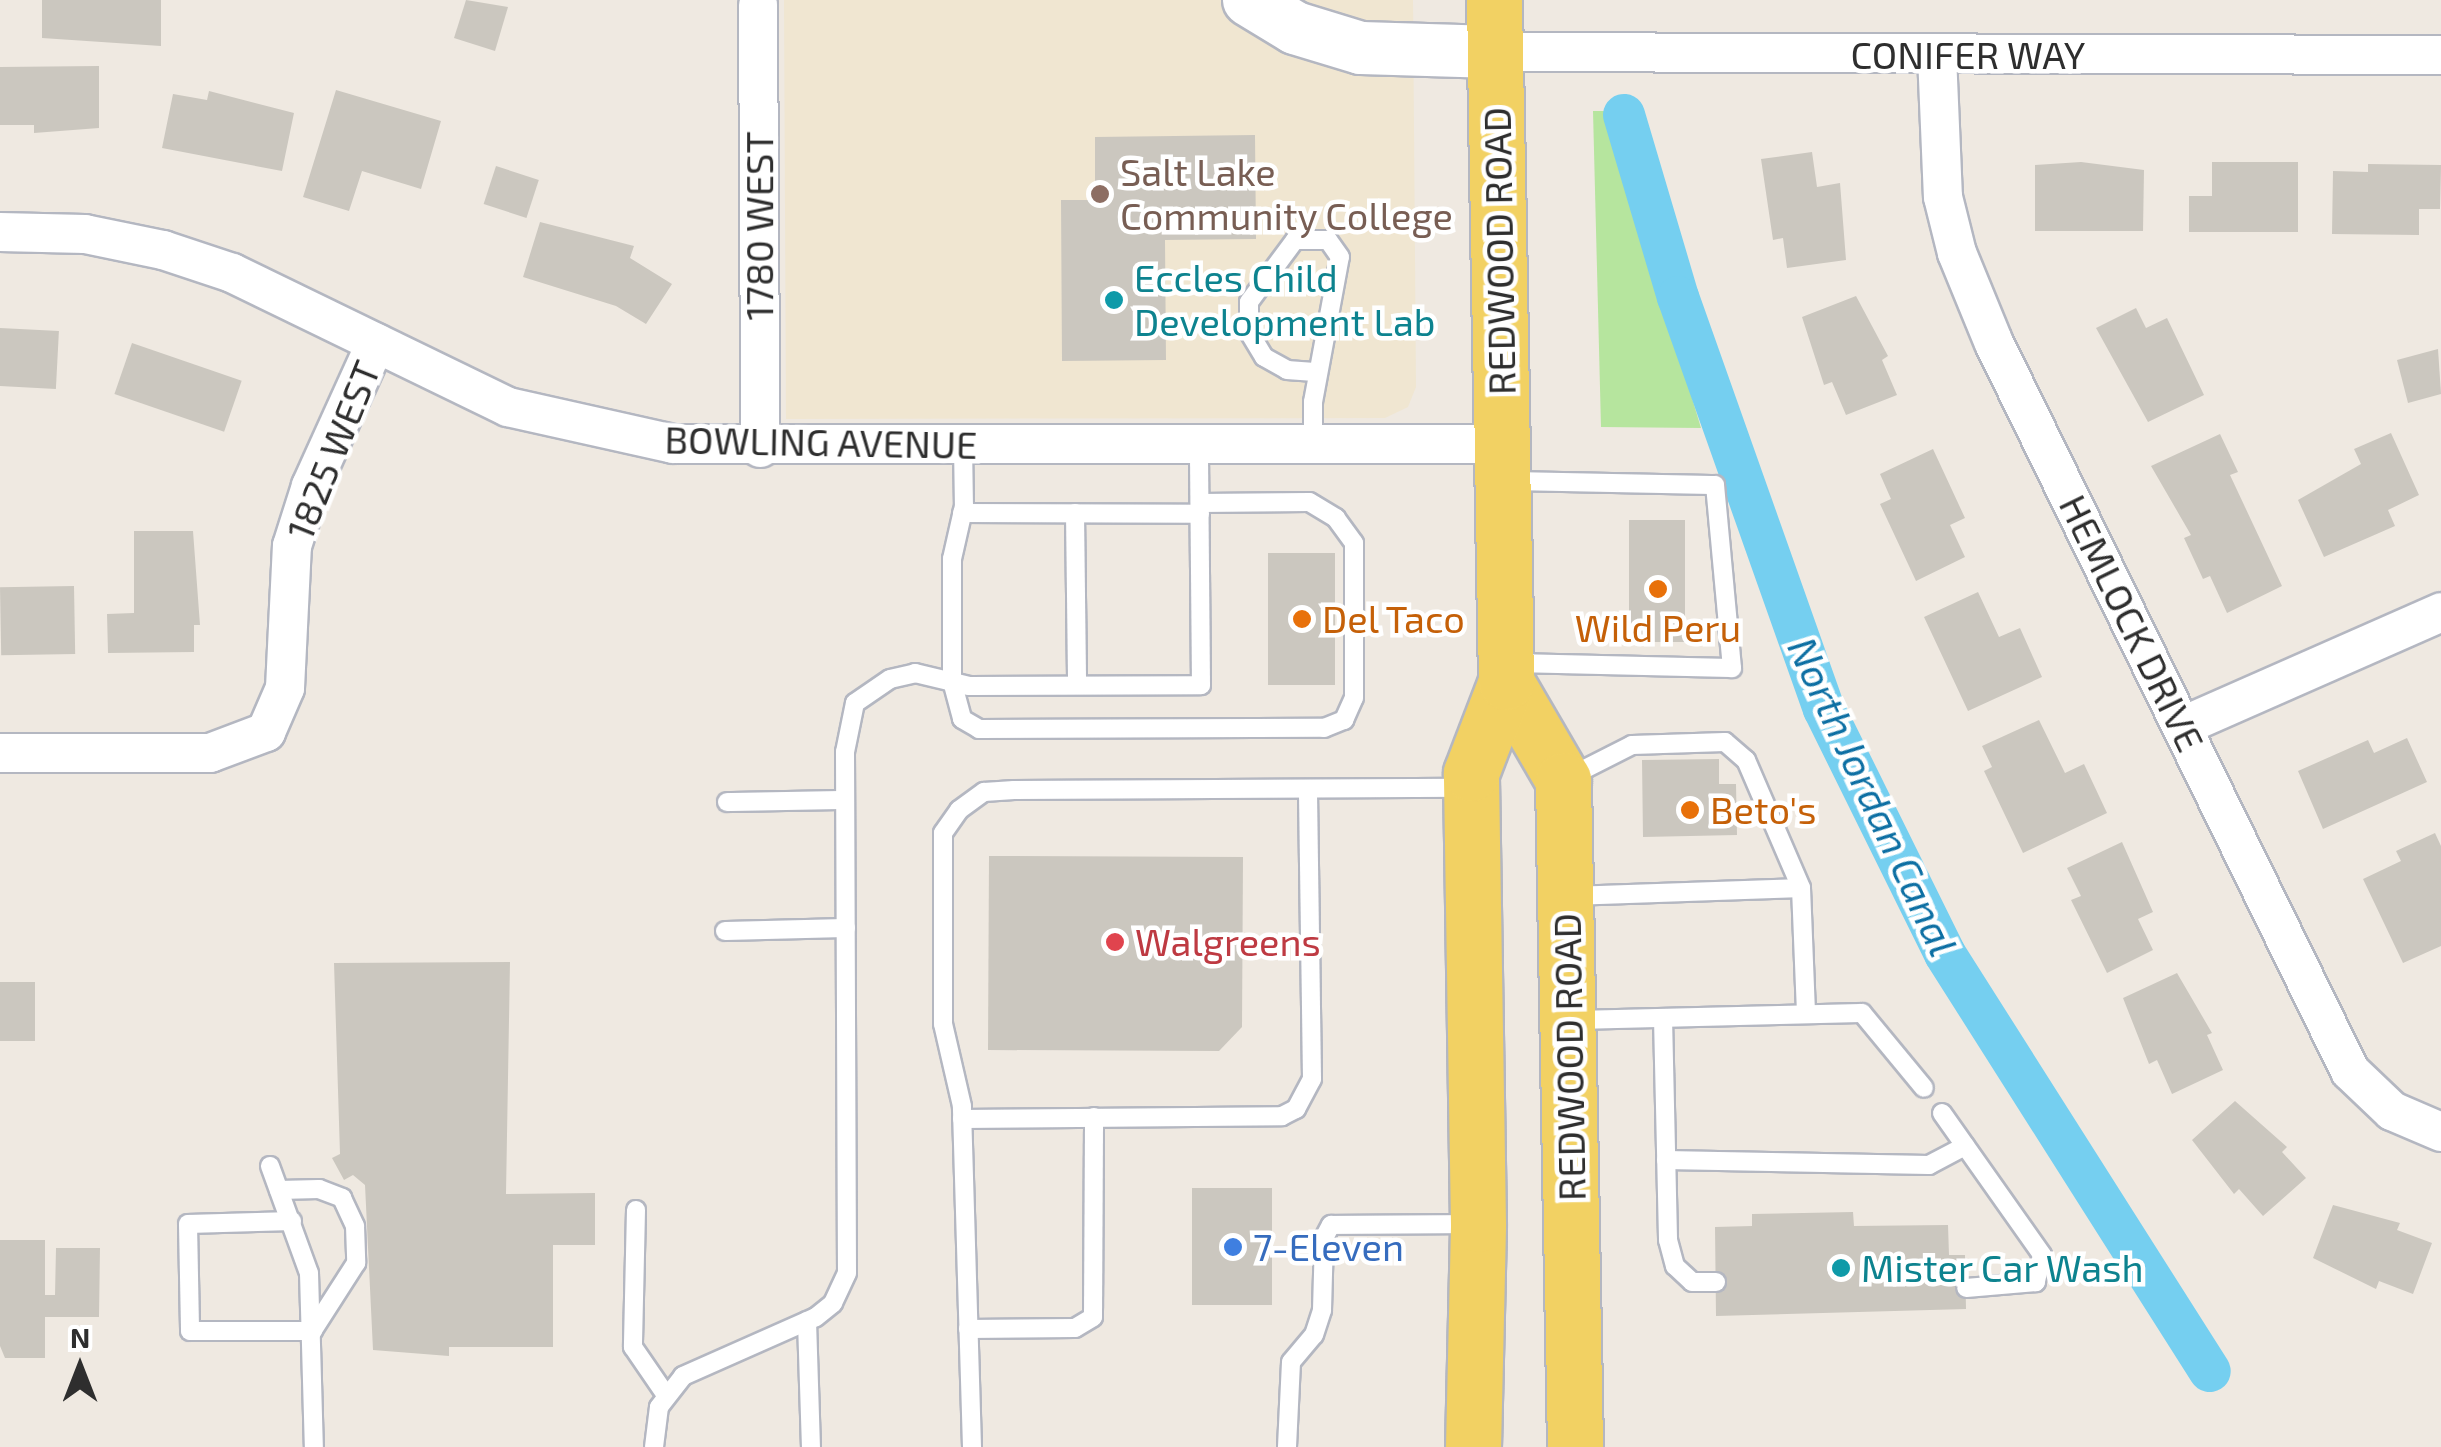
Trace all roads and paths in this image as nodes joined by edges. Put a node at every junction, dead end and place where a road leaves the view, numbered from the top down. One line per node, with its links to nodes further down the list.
1 (1248, 0): 3 (street)
2 (758, 5): 12 (street, 1780 WEST)
3 (1494, 26): 4 (street, CONIFER WAY); 13 (main road, REDWOOD ROAD)
4 (1936, 55): 5 (street, CONIFER WAY); 21 (street, HEMLOCK DRIVE)
5 (2441, 55)
6 (0, 232): 7 (street, BOWLING AVENUE)
7 (376, 343): 12 (street, BOWLING AVENUE); 22 (street, 1825 WEST)
8 (1318, 372): 8 (lane); 10 (lane)
9 (1198, 444): 10 (street, BOWLING AVENUE); 11 (street, BOWLING AVENUE); 14 (lane)
10 (1313, 444): 13 (street, BOWLING AVENUE)
11 (963, 445): 12 (street, BOWLING AVENUE); 15 (lane)
12 (760, 448)
13 (1503, 462): 18 (main road, REDWOOD ROAD); 18 (lane)
14 (1200, 508): 16 (lane); 19 (lane); 20 (lane)
15 (962, 513): 16 (lane); 19 (lane)
16 (1075, 513): 20 (lane)
17 (2441, 612): 21 (street)
18 (1506, 672): 23 (main road, REDWOOD ROAD); 24 (main road, REDWOOD ROAD)
19 (952, 680): 20 (lane); 26 (lane)
20 (1077, 685)
21 (2183, 726): 39 (street, HEMLOCK DRIVE)
22 (0, 753)
23 (1563, 780): 28 (lane); 29 (main road, REDWOOD ROAD)
24 (1472, 788): 25 (lane); 46 (main road, REDWOOD ROAD)
25 (1308, 789): 37 (lane); 38 (lane)
26 (845, 800): 27 (lane); 30 (lane)
27 (727, 802)
28 (1801, 888): 29 (lane); 32 (lane)
29 (1567, 896): 34 (main road, REDWOOD ROAD)
30 (846, 928): 31 (lane); 49 (lane)
31 (725, 931)
32 (1806, 1014): 33 (lane); 35 (lane)
33 (1663, 1018): 34 (lane); 41 (lane)
34 (1570, 1020): 59 (main road, REDWOOD ROAD)
35 (1924, 1088)
36 (1942, 1113): 40 (lane)
37 (1094, 1117): 38 (lane); 50 (lane)
38 (962, 1119): 50 (lane)
39 (2441, 1132)
40 (1965, 1146): 41 (lane); 48 (lane)
41 (1666, 1160): 47 (lane)
42 (270, 1166): 43 (lane)
43 (279, 1190): 45 (lane); 51 (lane)
44 (636, 1210): 52 (lane)
45 (292, 1221): 51 (lane); 51 (lane)
46 (1478, 1224): 57 (lane); 58 (main road, REDWOOD ROAD)
47 (1716, 1282)
48 (1966, 1288)
49 (807, 1320): 52 (lane); 55 (lane)
50 (968, 1329): 56 (lane)
51 (313, 1331): 53 (lane)
52 (666, 1395): 54 (lane)
53 (314, 1447)
54 (654, 1447)
55 (811, 1447)
56 (972, 1447)
57 (1287, 1447)
58 (1473, 1447)
59 (1575, 1447)

